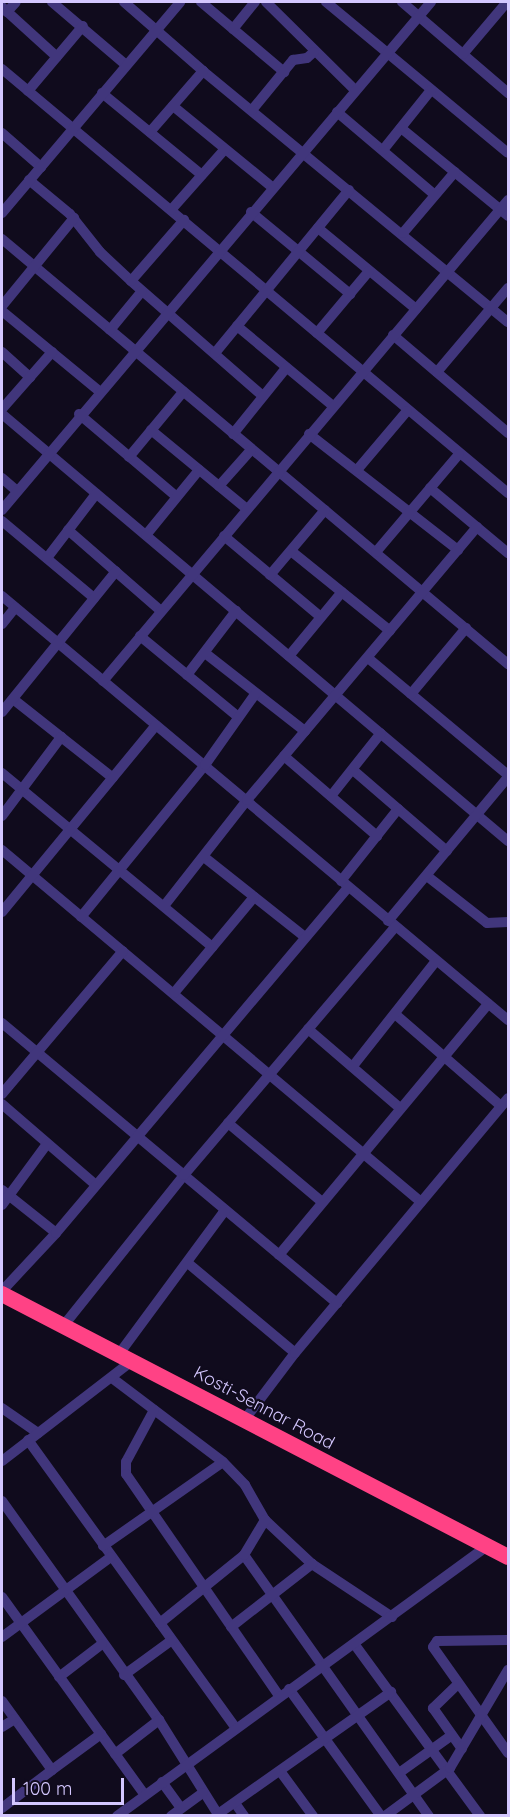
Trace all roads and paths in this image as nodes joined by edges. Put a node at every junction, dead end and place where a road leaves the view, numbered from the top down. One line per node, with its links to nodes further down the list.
1 (16, 2): 12 (street)
2 (52, 2): 14 (street)
3 (124, 2): 16 (street)
4 (180, 2): 16 (street)
5 (201, 2): 15 (street)
6 (255, 2): 15 (street)
7 (266, 2): 17 (street)
8 (326, 2): 18 (street)
9 (402, 2): 13 (street)
10 (430, 2): 13 (street)
11 (507, 2): 19 (street)
12 (4, 10): 20 (street)
13 (420, 15): 18 (street); 19 (street)
14 (83, 26): 20 (street); 21 (street)
15 (233, 29): 24 (street)
16 (156, 30): 21 (street); 23 (street)
17 (314, 52): 24 (street); 25 (street)
18 (388, 54): 25 (street); 26 (street)
19 (464, 54): 29 (street)
20 (57, 57): 27 (street)
21 (126, 65): 28 (street)
22 (2, 69): 27 (street)
23 (203, 71): 30 (street); 31 (street)
24 (284, 72): 31 (street)
25 (356, 90): 32 (street)
26 (431, 90): 33 (street); 40 (street)
27 (28, 91): 34 (street)
28 (102, 93): 34 (street); 35 (street)
29 (508, 93)
30 (173, 106): 35 (street); 37 (street)
31 (252, 110): 38 (street)
32 (337, 112): 38 (street); 39 (street)
33 (401, 128): 39 (street); 42 (street)
34 (73, 130): 41 (street); 49 (street)
35 (150, 132): 43 (street)
36 (2, 133): 41 (street)
37 (225, 149): 43 (street); 45 (street)
38 (303, 150): 45 (street); 46 (street)
39 (382, 150): 47 (street)
40 (508, 153)
41 (41, 167): 44 (street)
42 (454, 172): 47 (street); 52 (street)
43 (202, 176): 49 (street)
44 (30, 180): 51 (street); 53 (street)
45 (272, 187): 50 (street)
46 (349, 189): 55 (street); 56 (street)
47 (435, 195): 56 (street)
48 (508, 200): 52 (street)
49 (171, 210): 54 (street)
50 (251, 212): 58 (street); 59 (street)
51 (2, 213)
52 (504, 213): 62 (street)
53 (74, 218): 60 (street); 63 (street)
54 (184, 220): 58 (street); 63 (street)
55 (318, 228): 59 (street); 61 (street)
56 (402, 233): 62 (street)
57 (2, 239): 60 (street)
58 (219, 250): 65 (street); 72 (street)
59 (299, 251): 65 (street); 67 (street)
60 (34, 266): 68 (street); 75 (street)
61 (369, 271): 67 (street); 69 (street)
62 (449, 271): 69 (street); 70 (street)
63 (131, 281): 66 (street)
64 (508, 288): 70 (street)
65 (266, 290): 74 (street); 76 (street)
66 (142, 291): 72 (street); 75 (street)
67 (350, 294): 76 (street)
68 (2, 306)
69 (416, 309): 77 (street)
70 (493, 309): 73 (street); 84 (street)
71 (2, 311): 80 (street)
72 (166, 312): 78 (street); 81 (street)
73 (508, 322)
74 (237, 326): 81 (street); 82 (street)
75 (110, 330): 78 (street)
76 (317, 333): 83 (street)
77 (393, 335): 83 (street); 84 (street)
78 (134, 350): 86 (street); 87 (street)
79 (2, 352): 85 (street)
80 (52, 352): 85 (street); 86 (street)
81 (215, 353): 88 (street)
82 (286, 368): 88 (street); 89 (street)
83 (362, 372): 89 (street); 91 (street)
84 (437, 372): 95 (street)
85 (30, 377): 90 (street)
86 (99, 391): 93 (street)
87 (183, 392): 94 (street); 96 (street)
88 (263, 396): 96 (street)
89 (333, 406): 97 (street)
90 (2, 409)
91 (407, 411): 100 (street); 103 (street)
92 (2, 414): 99 (street)
93 (79, 414): 99 (street); 101 (street)
94 (151, 430): 101 (street); 102 (street)
95 (508, 433)
96 (233, 434): 98 (street)
97 (309, 434): 103 (street); 104 (street)
98 (251, 450): 104 (street); 106 (street)
99 (47, 452): 108 (street); 110 (street)
100 (459, 454): 107 (street); 109 (street)
101 (129, 457): 111 (street)
102 (199, 470): 106 (street); 111 (street)
103 (357, 470): 115 (street)
104 (278, 472): 112 (street); 114 (street)
105 (2, 478): 108 (street)
106 (219, 486): 112 (street)
107 (430, 488): 115 (street); 117 (street)
108 (16, 491): 113 (street)
109 (508, 493)
110 (96, 494): 118 (street); 119 (street)
111 (177, 498): 119 (street)
112 (247, 509): 120 (street)
113 (2, 510)
114 (325, 510): 122 (street); 123 (street)
115 (411, 511): 121 (street); 123 (street)
116 (2, 521): 125 (street)
117 (477, 527): 121 (street); 124 (street)
118 (68, 530): 125 (street); 126 (street)
119 (146, 535): 127 (street)
120 (224, 536): 127 (street); 128 (street)
121 (458, 550): 129 (street)
122 (291, 551): 128 (street); 130 (street)
123 (376, 552): 129 (street)
124 (508, 553)
125 (47, 558): 132 (street)
126 (116, 571): 132 (street); 134 (street)
127 (192, 574): 134 (street); 135 (street)
128 (270, 575): 136 (street)
129 (424, 591): 138 (street); 139 (street)
130 (342, 592): 136 (street); 139 (street)
131 (2, 596): 133 (street)
132 (94, 598): 141 (street)
133 (15, 608): 137 (street); 141 (street)
134 (161, 611): 140 (street)
135 (236, 611): 142 (street); 143 (street)
136 (321, 618): 143 (street)
137 (2, 624)
138 (466, 628): 145 (street); 149 (street)
139 (390, 631): 144 (street)
140 (140, 636): 146 (street); 147 (street)
141 (58, 644): 147 (street); 151 (street)
142 (205, 653): 146 (street); 148 (street)
143 (290, 656): 150 (street)
144 (368, 658): 149 (street); 150 (street)
145 (508, 664)
146 (187, 675): 153 (street)
147 (103, 681): 154 (street)
148 (256, 693): 153 (street); 155 (street)
149 (411, 694): 162 (street)
150 (336, 695): 155 (street); 156 (street)
151 (13, 699): 152 (street); 157 (street)
152 (2, 712)
153 (237, 716): 159 (street)
154 (156, 725): 159 (street); 163 (street)
155 (305, 731): 158 (street)
156 (381, 733): 160 (street); 168 (street)
157 (61, 737): 163 (street); 164 (street)
158 (284, 756): 165 (street); 166 (street)
159 (205, 765): 166 (street); 176 (street)
160 (353, 770): 165 (street); 167 (street)
161 (2, 772): 164 (street)
162 (508, 776): 168 (street)
163 (113, 778): 170 (street)
164 (24, 790): 169 (street); 170 (street)
165 (331, 796): 171 (street)
166 (247, 800): 175 (street); 179 (street)
167 (398, 809): 171 (street); 174 (street)
168 (478, 814): 172 (street); 174 (street)
169 (2, 816)
170 (71, 830): 176 (street); 177 (street)
171 (377, 836): 179 (street)
172 (508, 841)
173 (2, 850): 177 (street)
174 (447, 851): 178 (street)
175 (204, 857): 180 (street); 181 (street)
176 (120, 870): 181 (street); 183 (street)
177 (32, 876): 182 (street); 183 (street)
178 (427, 876): 184 (street); 185 (street)
179 (344, 884): 185 (street); 186 (street)
180 (254, 897): 186 (street); 187 (street)
181 (164, 906): 187 (street)
182 (2, 912)
183 (81, 917): 188 (street)
184 (508, 922)
185 (391, 924): 189 (street); 195 (street)
186 (305, 937): 196 (street)
187 (212, 947): 190 (street)
188 (123, 951): 190 (street); 197 (street)
189 (436, 961): 191 (street); 192 (street)
190 (174, 993): 196 (street)
191 (488, 1004): 193 (street); 198 (street)
192 (395, 1014): 198 (street); 199 (street)
193 (508, 1020)
194 (2, 1023): 197 (street)
195 (308, 1029): 199 (street); 200 (street)
196 (222, 1034): 200 (street); 206 (street)
197 (38, 1053): 201 (street); 206 (street)
198 (444, 1056): 202 (street); 204 (street)
199 (353, 1066): 204 (street)
200 (271, 1073): 205 (street); 208 (street)
201 (2, 1094)
202 (505, 1102): 213 (street)
203 (2, 1104): 207 (street)
204 (400, 1108): 208 (street)
205 (228, 1124): 209 (street); 212 (street)
206 (136, 1137): 209 (street); 210 (street)
207 (48, 1144): 210 (street); 211 (street)
208 (364, 1154): 212 (street); 213 (street)
209 (184, 1175): 215 (street); 221 (street)
210 (96, 1185): 216 (street)
211 (5, 1193): 214 (street); 216 (street)
212 (322, 1202): 217 (street)
213 (421, 1202): 220 (street)
214 (2, 1205)
215 (225, 1210): 217 (street); 218 (street)
216 (56, 1233): 219 (street)
217 (279, 1255): 220 (street)
218 (189, 1264): 222 (street); 223 (street)
219 (2, 1292): 221 (highway, Kosti-Sennar Road)
220 (337, 1303): 222 (street)
221 (63, 1325): 223 (highway, Kosti-Sennar Road)
222 (295, 1353): 227 (street)
223 (126, 1357): 224 (street); 227 (highway, Kosti-Sennar Road)
224 (112, 1378): 226 (street); 228 (street)
225 (2, 1408): 228 (street)
226 (154, 1410): 231 (street); 233 (street)
227 (245, 1419): 236 (highway, Kosti-Sennar Road)
228 (38, 1433): 229 (street)
229 (27, 1440): 230 (street); 235 (street)
230 (2, 1461)
231 (223, 1462): 233 (street); 234 (street)
232 (2, 1501): 242 (street)
233 (149, 1512): 235 (street); 241 (street)
234 (265, 1520): 237 (street); 240 (street)
235 (103, 1546): 238 (street)
236 (487, 1546): 239 (highway, Kosti-Sennar Road); 245 (street)
237 (244, 1555): 241 (street); 243 (street)
238 (111, 1557): 242 (street); 246 (street)
239 (508, 1557)
240 (312, 1564): 243 (street); 245 (street)
241 (203, 1589): 246 (street); 248 (street)
242 (67, 1591): 247 (street); 252 (street)
243 (272, 1595): 248 (street); 254 (street)
244 (2, 1597): 247 (street)
245 (392, 1617): 253 (street)
246 (160, 1623): 250 (street)
247 (21, 1624): 249 (street); 257 (street)
248 (231, 1627): 261 (street)
249 (2, 1637)
250 (172, 1640): 256 (street); 268 (street)
251 (508, 1640): 258 (street)
252 (102, 1644): 256 (street); 257 (street)
253 (355, 1645): 254 (street); 260 (street)
254 (324, 1666): 259 (street); 263 (street)
255 (508, 1670): 264 (street)
256 (124, 1675): 266 (street)
257 (58, 1677): 269 (street)
258 (458, 1684): 264 (street); 270 (street)
259 (290, 1689): 261 (street); 271 (street)
260 (391, 1692): 263 (street); 272 (street)
261 (279, 1696): 268 (street)
262 (2, 1701): 265 (street)
263 (358, 1715): 271 (street); 280 (street)
264 (482, 1716): 273 (street); 274 (street)
265 (15, 1719): 267 (street); 277 (street)
266 (159, 1720): 275 (street); 276 (street)
267 (2, 1727)
268 (236, 1728): 276 (street)
269 (101, 1734): 275 (street); 277 (street)
270 (452, 1735): 272 (street); 273 (street)
271 (324, 1738): 279 (street); 293 (street)
272 (434, 1749): 278 (street); 280 (street)
273 (462, 1749): 278 (street)
274 (508, 1753)
275 (115, 1754): 283 (street)
276 (189, 1763): 281 (street); 282 (street)
277 (52, 1770): 286 (street)
278 (449, 1770): 284 (street); 295 (street)
279 (280, 1771): 285 (street); 292 (street)
280 (399, 1773): 284 (street)
281 (162, 1782): 283 (street); 287 (street)
282 (203, 1793): 287 (street); 290 (street)
283 (145, 1795): 288 (street)
284 (414, 1795): 293 (street); 294 (street)
285 (235, 1803): 290 (street); 291 (street)
286 (2, 1810): 289 (street)
287 (175, 1813)
288 (123, 1814)
289 (4, 1815)
290 (218, 1815)
291 (244, 1815)
292 (313, 1815)
293 (383, 1815)
294 (429, 1815)
295 (480, 1815)

